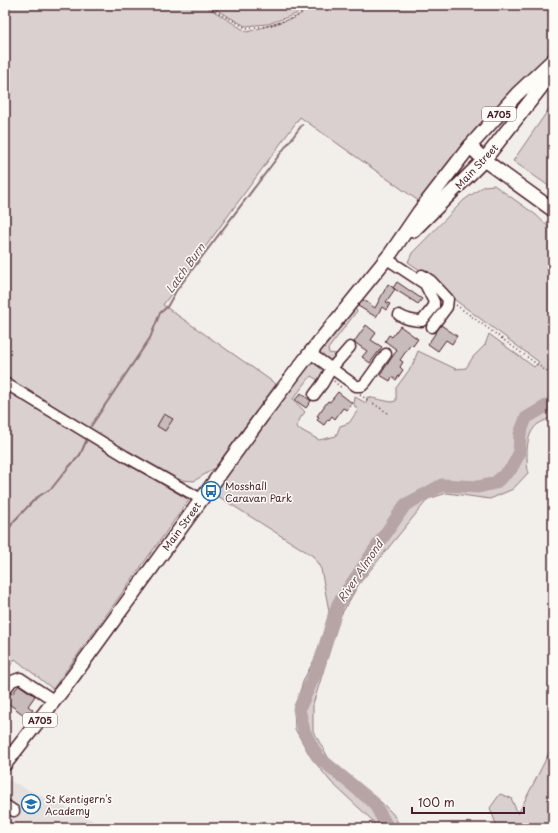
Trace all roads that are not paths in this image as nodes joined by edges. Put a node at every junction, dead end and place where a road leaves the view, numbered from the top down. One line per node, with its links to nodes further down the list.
1 (553, 60): 3 (main road, Main Street / A705)
2 (553, 72): 3 (main road, Main Street / A705)
3 (477, 153): 4 (main road); 5 (main road, Main Street / A705); 5 (main road, Main Street / A705)
4 (553, 210)
5 (389, 256): 6 (lane); 7 (lane); 9 (main road, Main Street / A705)
6 (399, 316)
7 (432, 327)
8 (350, 347): 11 (lane)
9 (310, 353): 11 (lane); 14 (main road, Main Street / A705)
10 (386, 354): 11 (lane)
11 (331, 369): 13 (lane)
12 (5, 383): 14 (lane)
13 (314, 395)
14 (201, 499): 16 (main road, Main Street / A705)
15 (5, 690): 16 (lane)
16 (55, 701): 17 (main road, Main Street / A705)
17 (6, 760)
18 (5, 805): 19 (lane)
19 (14, 811)

